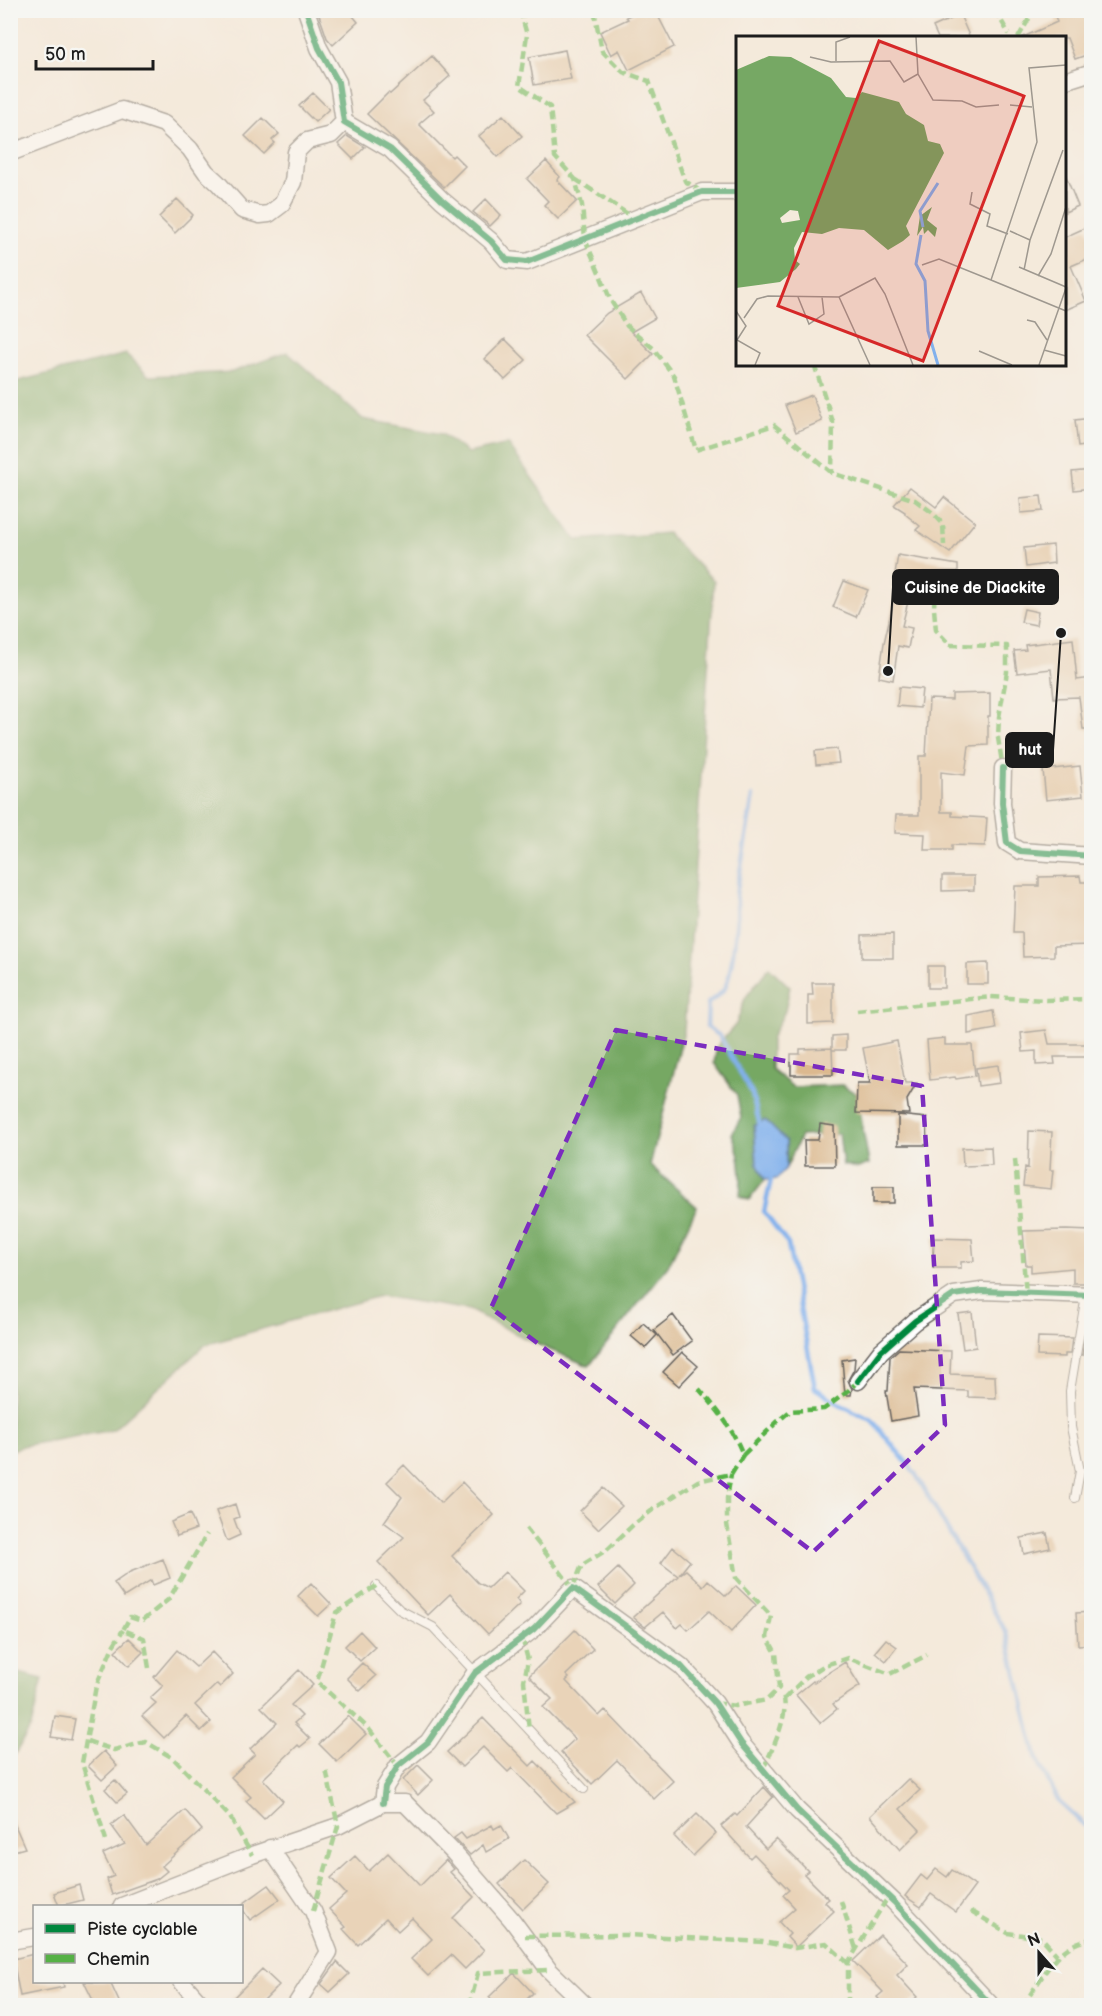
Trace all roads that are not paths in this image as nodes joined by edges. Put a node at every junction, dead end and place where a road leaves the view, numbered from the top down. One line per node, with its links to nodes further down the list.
1 (306, 10): 4 (street)
2 (1092, 72): 3 (street)
3 (1066, 81)
4 (344, 122): 5 (street); 6 (street)
5 (10, 153)
6 (736, 192)
7 (1003, 768): 8 (street)
8 (1092, 856)
9 (1089, 1295): 10 (street); 11 (lane)
10 (858, 1381)
11 (1075, 1498)
12 (376, 1586): 13 (lane)
13 (475, 1673): 14 (lane); 15 (street); 24 (street)
14 (584, 1789)
15 (383, 1803): 16 (street); 23 (street)
16 (270, 1848): 17 (street); 22 (street)
17 (125, 1905)
18 (33, 1936): 19 (street)
19 (10, 1941)
20 (183, 1983): 21 (street)
21 (203, 2006)
22 (295, 2006)
23 (586, 2006)
24 (992, 2006)

